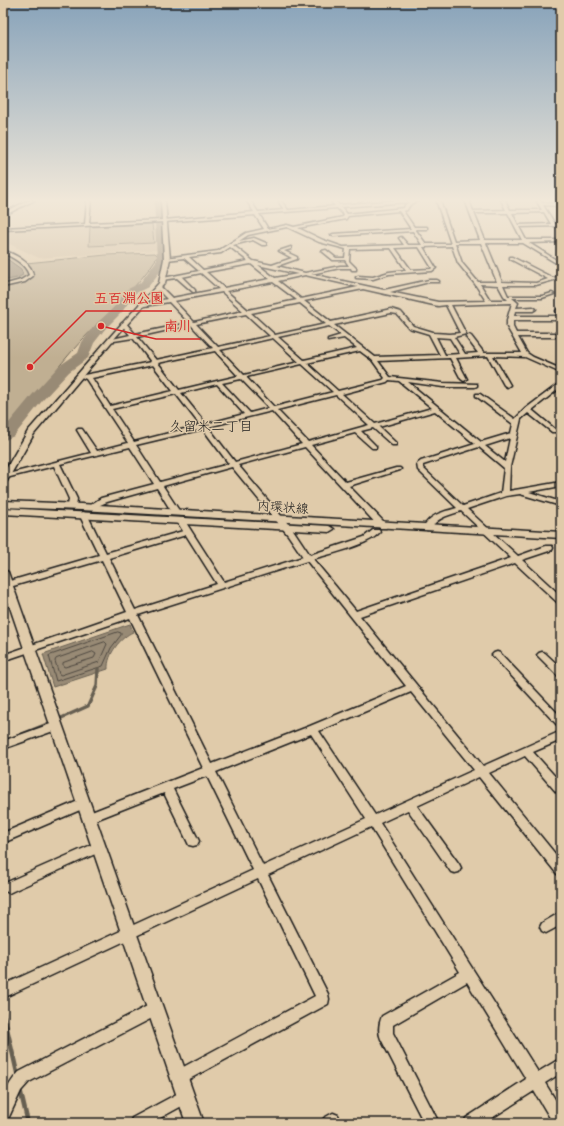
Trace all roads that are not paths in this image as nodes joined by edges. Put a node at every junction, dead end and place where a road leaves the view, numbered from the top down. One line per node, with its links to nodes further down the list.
1 (6, 253): 33 (street)
2 (167, 253): 16 (street)
3 (214, 253): 13 (street)
4 (240, 253): 17 (street)
5 (283, 253): 19 (street)
6 (327, 253): 15 (street)
7 (348, 253): 15 (street)
8 (396, 253): 22 (street)
9 (426, 253): 22 (street)
10 (456, 253): 31 (street)
11 (488, 253): 32 (street)
12 (542, 253): 18 (street)
13 (186, 256): 16 (street); 21 (street)
14 (512, 258): 29 (street)
15 (348, 259): 20 (street)
16 (167, 260): 27 (street)
17 (252, 262): 19 (street); 21 (street); 28 (street)
18 (561, 265)
19 (273, 266): 23 (street)
20 (352, 267): 23 (street); 25 (street)
21 (202, 271): 24 (street); 36 (street)
22 (409, 271): 25 (street)
23 (306, 274): 28 (street); 34 (street)
24 (178, 276): 27 (street); 37 (street)
25 (358, 277): 34 (street)
26 (561, 278): 29 (street)
27 (163, 279): 35 (street)
28 (275, 280): 36 (street); 42 (street)
29 (553, 280): 32 (street)
30 (437, 281): 38 (street)
31 (477, 283): 32 (street); 44 (street)
32 (502, 284): 40 (street)
33 (3, 286)
34 (360, 287): 38 (street); 42 (street)
35 (159, 288): 41 (street); 46 (street)
36 (223, 290): 41 (street); 50 (street)
37 (193, 291)
38 (382, 292): 45 (street)
39 (552, 294): 40 (street)
40 (508, 297): 43 (street)
41 (171, 300): 46 (street); 54 (street)
42 (300, 301): 50 (street); 55 (street)
43 (513, 301): 44 (street); 48 (street)
44 (490, 302): 45 (street)
45 (447, 304): 56 (street)
46 (142, 306): 53 (street)
47 (561, 308): 51 (street)
48 (514, 310): 49 (street); 52 (street)
49 (533, 310)
50 (247, 312): 54 (street); 60 (street)
51 (561, 316): 52 (street)
52 (511, 318): 57 (street)
53 (124, 324): 59 (street); 65 (street)
54 (193, 324): 59 (street); 66 (street)
55 (330, 324): 56 (street); 60 (street); 61 (street)
56 (432, 335): 71 (street)
57 (514, 335): 58 (street); 70 (street)
58 (561, 335)
59 (134, 336): 65 (street); 75 (street)
60 (274, 336): 66 (street); 76 (street)
61 (345, 336): 64 (street); 67 (street)
62 (470, 337): 69 (street)
63 (452, 338): 73 (street)
64 (330, 340)
65 (110, 341): 80 (street)
66 (216, 349): 75 (street); 79 (street)
67 (361, 349): 74 (street); 76 (street)
68 (489, 354): 69 (street); 70 (street); 87 (street)
69 (482, 355): 73 (street)
70 (526, 355): 77 (street)
71 (443, 356): 72 (street); 74 (street)
72 (452, 356): 73 (street); 82 (street)
73 (463, 356)
74 (374, 359): 81 (street)
75 (154, 362): 78 (street); 88 (street)
76 (304, 363): 79 (street); 89 (street)
77 (561, 372)
78 (88, 377): 80 (street); 91 (street)
79 (244, 377): 84 (street); 92 (street)
80 (78, 378): 113 (street)
81 (388, 378): 83 (street); 89 (street)
82 (464, 379)
83 (402, 380): 85 (street); 93 (street)
84 (220, 383): 88 (street); 95 (street)
85 (475, 384)
86 (561, 384): 94 (street)
87 (507, 385)
88 (178, 392): 91 (street); 97 (street)
89 (337, 393): 92 (street); 98 (street)
90 (478, 395): 96 (street)
91 (108, 408): 103 (street)
92 (273, 409): 95 (street); 106 (street)
93 (436, 409): 98 (street); 105 (street)
94 (527, 410): 96 (street); 101 (street)
95 (248, 415): 97 (street)
96 (516, 423): 102 (street)
97 (204, 426): 103 (street); 110 (street)
98 (374, 427): 100 (street); 104 (street)
99 (80, 430): 108 (street)
100 (357, 431): 106 (street); 107 (street)
101 (554, 432)
102 (513, 435): 105 (street); 111 (street)
103 (132, 444): 108 (street); 115 (street)
104 (394, 444)
105 (480, 445): 111 (street); 122 (street)
106 (307, 446): 110 (street); 116 (street)
107 (374, 447)
108 (95, 453): 109 (street)
109 (56, 463): 113 (street); 121 (street)
110 (234, 465): 115 (street); 126 (street)
111 (507, 467): 118 (street)
112 (398, 470): 116 (street)
113 (5, 478)
114 (561, 484): 117 (street)
115 (158, 485): 124 (street); 125 (street)
116 (345, 485): 129 (street)
117 (521, 491): 118 (street); 120 (street)
118 (505, 494): 122 (street)
119 (3, 504): 121 (street, 内環状線)
120 (561, 504)
121 (72, 506): 124 (street, 内環状線)
122 (462, 509): 128 (street); 130 (street)
123 (3, 511): 124 (street, 内環状線)
124 (87, 511): 125 (street, 内環状線); 136 (street)
125 (178, 516): 126 (street, 内環状線); 127 (street, 内環状線); 131 (street)
126 (278, 519): 127 (street); 129 (street, 内環状線)
127 (286, 527): 129 (street, 内環状線); 137 (street)
128 (427, 528): 129 (street, 内環状線); 130 (street, 内環状線)
129 (380, 529): 133 (street, 内環状線); 137 (street)
130 (486, 531): 132 (street, 内環状線); 133 (street)
131 (188, 532): 136 (street); 140 (street)
132 (561, 535)
133 (494, 538): 134 (street, 内環状線); 138 (street)
134 (561, 542)
135 (549, 548): 138 (street)
136 (103, 556): 139 (street); 142 (street)
137 (309, 558): 140 (street); 143 (street)
138 (518, 560): 141 (street); 143 (street)
139 (4, 581): 144 (street)
140 (222, 586): 142 (street)
141 (561, 601)
142 (132, 614): 144 (street); 156 (street)
143 (355, 615): 149 (street)
144 (29, 649): 147 (street); 151 (street)
145 (497, 655): 150 (street)
146 (542, 655): 148 (street)
147 (3, 658)
148 (561, 674)
149 (412, 687): 152 (street); 157 (street)
150 (561, 723)
151 (56, 726): 154 (street); 160 (street)
152 (313, 729): 156 (street); 163 (street)
153 (561, 735): 155 (street)
154 (3, 745)
155 (526, 751): 157 (street); 159 (street)
156 (209, 770): 158 (street); 169 (street)
157 (480, 771): 161 (street); 168 (street)
158 (166, 787): 162 (street); 165 (street)
159 (561, 790)
160 (83, 804): 162 (street); 164 (street)
161 (410, 804): 163 (street); 167 (street)
162 (88, 818): 166 (street)
163 (373, 821): 169 (street); 174 (street)
164 (3, 838)
165 (193, 841)
166 (98, 847): 170 (street); 173 (street)
167 (455, 868)
168 (561, 870)
169 (260, 872): 173 (street); 178 (street)
170 (9, 887)
171 (561, 918): 172 (street)
172 (546, 927)
173 (128, 933): 175 (street); 176 (street)
174 (469, 974): 179 (street); 185 (street)
175 (3, 992)
176 (155, 1009): 178 (street); 181 (street)
177 (561, 1065): 179 (street)
178 (179, 1077): 180 (street)
179 (535, 1081): 182 (street); 186 (street)
180 (186, 1096): 183 (street); 184 (street)
181 (3, 1114)
182 (561, 1122)
183 (137, 1123)
184 (196, 1123)
185 (432, 1123)
186 (471, 1123)

